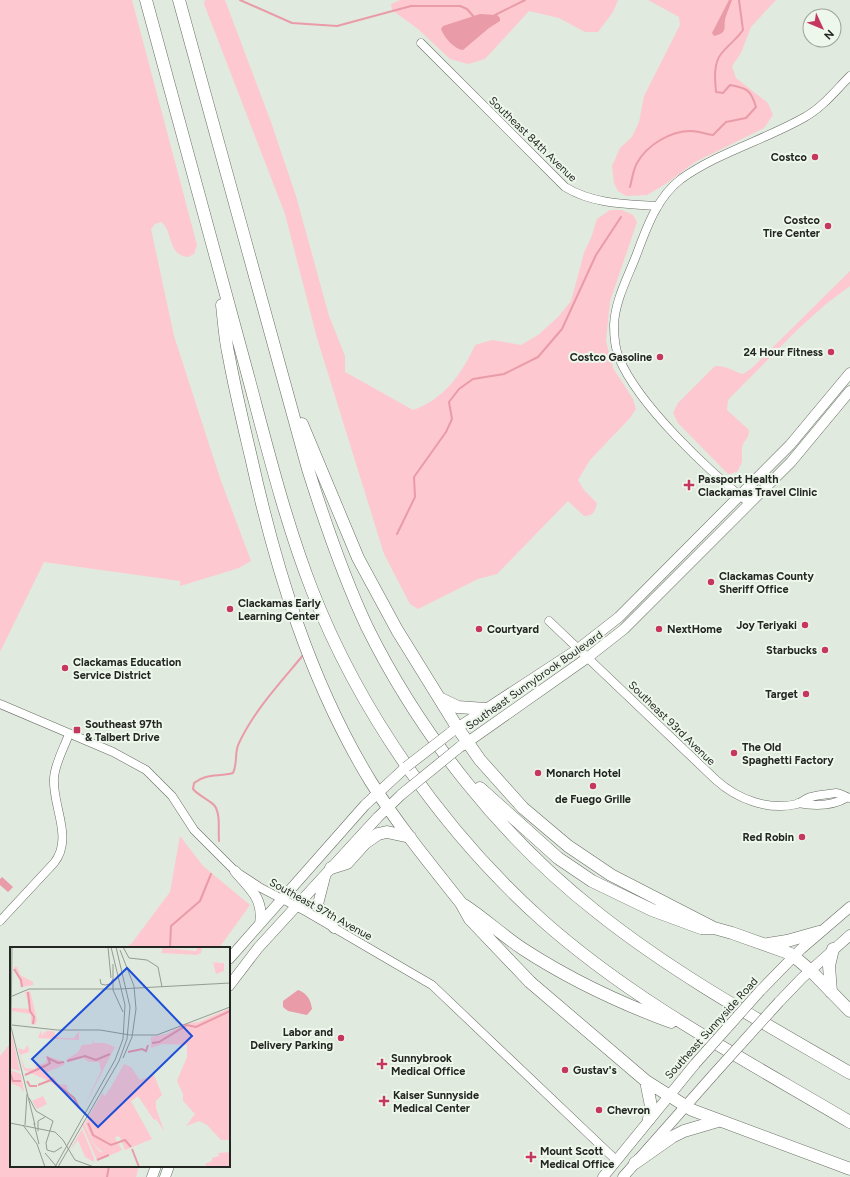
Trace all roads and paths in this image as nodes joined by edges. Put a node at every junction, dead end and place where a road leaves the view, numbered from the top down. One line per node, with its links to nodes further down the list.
1 (146, 0): 6 (highway)
2 (179, 0): 7 (highway)
3 (421, 43): 5 (street, Southeast 84th Avenue)
4 (850, 76): 5 (street)
5 (658, 206): 10 (street)
6 (217, 264): 24 (highway); 48 (highway)
7 (281, 371): 17 (highway); 23 (highway)
8 (850, 373): 10 (main road, Southeast Sunnybrook Boulevard)
9 (850, 391): 11 (main road, Southeast Sunnybrook Boulevard)
10 (740, 496): 11 (street); 12 (main road, Southeast Sunnybrook Boulevard)
11 (749, 503): 13 (main road, Southeast Sunnybrook Boulevard)
12 (661, 575): 13 (main road); 15 (main road, Southeast Sunnybrook Boulevard)
13 (651, 603): 16 (main road, Southeast Sunnybrook Boulevard)
14 (549, 621): 15 (street, Southeast 93rd Avenue)
15 (578, 649): 16 (street, Southeast 93rd Avenue); 19 (main road, Southeast Sunnybrook Boulevard)
16 (587, 658): 22 (main road, Southeast Sunnybrook Boulevard); 25 (street, Southeast 93rd Avenue)
17 (439, 698): 19 (highway); 20 (highway)
18 (0, 704): 21 (street, Southeast 97th Avenue)
19 (485, 709): 20 (main road, Southeast Sunnybrook Boulevard)
20 (453, 730): 22 (highway); 24 (main road, Southeast Sunnybrook Boulevard, bridge)
21 (69, 734): 28 (street, Southeast 97th Avenue); 34 (street)
22 (464, 744): 26 (main road, Southeast Sunnybrook Boulevard, bridge); 37 (highway)
23 (452, 763): 37 (highway); 49 (highway)
24 (378, 793): 26 (highway); 30 (main road, Southeast Sunnybrook Boulevard)
25 (848, 798)
26 (388, 807): 27 (highway); 29 (main road, Southeast Sunnybrook Boulevard)
27 (410, 836): 29 (highway); 31 (highway)
28 (235, 871): 30 (street, Southeast 97th Avenue); 35 (main road)
29 (329, 871): 32 (main road, Southeast Sunnybrook Boulevard); 36 (main road)
30 (282, 900): 32 (street, Southeast 97th Avenue); 35 (main road, Southeast Sunnybrook Boulevard)
31 (461, 904): 48 (highway); 50 (highway)
32 (296, 907): 36 (street, Southeast 97th Avenue); 45 (main road, Southeast Sunnybrook Boulevard)
33 (850, 907): 38 (main road, Southeast Sunnyside Road)
34 (0, 921)
35 (260, 924): 43 (main road, Southeast Sunnybrook Boulevard)
36 (334, 928): 56 (street, Southeast 97th Avenue)
37 (714, 928): 40 (highway)
38 (819, 932): 40 (highway); 42 (main road, Southeast Sunnyside Road)
39 (850, 935): 41 (main road)
40 (766, 944): 42 (highway)
41 (833, 949): 44 (main road); 46 (highway)
42 (794, 956): 44 (highway); 51 (main road, Southeast Sunnyside Road, bridge)
43 (230, 958)
44 (810, 970): 46 (highway); 52 (main road, bridge)
45 (230, 985)
46 (831, 992): 47 (highway)
47 (850, 1011)
48 (697, 1032): 55 (highway)
49 (850, 1072)
50 (646, 1081): 51 (highway); 53 (highway)
51 (668, 1095): 52 (highway); 53 (main road, Southeast Sunnyside Road)
52 (685, 1107): 54 (highway); 57 (main road)
53 (649, 1119): 56 (main road, Southeast Sunnyside Road)
54 (718, 1121): 57 (highway); 60 (highway)
55 (850, 1122)
56 (617, 1161): 63 (main road, Southeast Sunnyside Road)
57 (635, 1163): 64 (main road)
58 (156, 1167): 61 (main road)
59 (169, 1167): 62 (main road)
60 (850, 1169)
61 (152, 1177)
62 (165, 1177)
63 (603, 1177)
64 (623, 1177)

